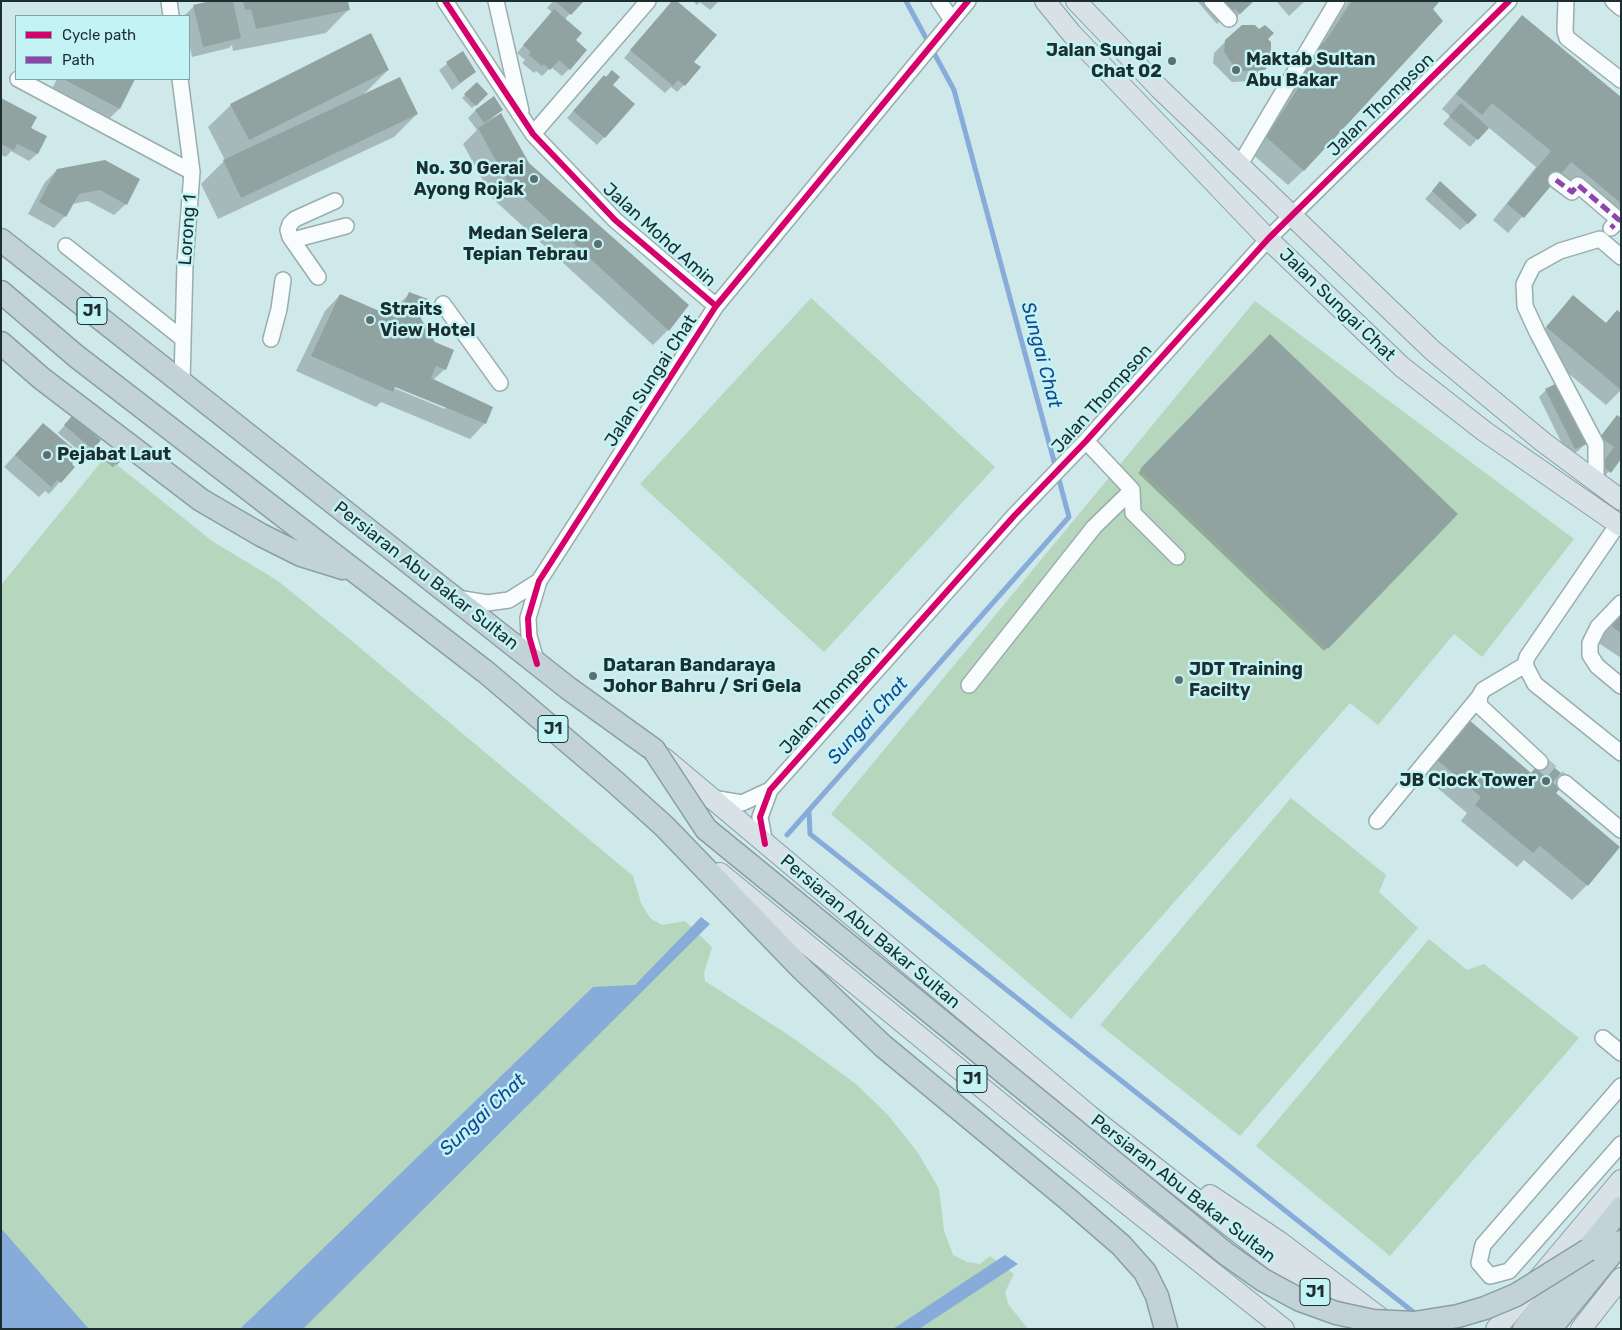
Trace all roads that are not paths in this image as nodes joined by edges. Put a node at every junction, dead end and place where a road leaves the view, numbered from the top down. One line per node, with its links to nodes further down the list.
1 (169, 1): 15 (street)
2 (444, 1): 21 (street)
3 (496, 1): 21 (street, Jalan Mohd Amin)
4 (648, 1): 22 (street)
5 (938, 1): 17 (street)
6 (968, 1): 17 (street, Jalan Sungai Chat)
7 (1045, 1): 30 (main road, Jalan Sungai Chat)
8 (1076, 1): 23 (main road, Jalan Sungai Chat)
9 (1212, 1): 16 (street)
10 (1337, 1): 23 (street)
11 (1509, 1): 27 (street, Jalan Thompson)
12 (1566, 1): 20 (street)
13 (1613, 1): 14 (street)
14 (1621, 8)
15 (171, 15)
16 (1229, 19)
17 (952, 20): 39 (street, Jalan Sungai Chat)
18 (20, 80): 24 (street)
19 (180, 80): 24 (street, Lorong 1)
20 (1621, 80)
21 (523, 119): 22 (street, Jalan Mohd Amin)
22 (533, 134): 39 (street, Jalan Mohd Amin)
23 (1239, 166): 27 (main road, Jalan Sungai Chat)
24 (192, 172): 40 (street, Lorong 1)
25 (1556, 180): 29 (street)
26 (335, 202): 32 (street)
27 (1290, 216): 30 (street, Jalan Thompson); 46 (main road, Jalan Sungai Chat)
28 (346, 226): 32 (street)
29 (1612, 228)
30 (1268, 239): 45 (street, Jalan Thompson); 49 (main road, Jalan Sungai Chat)
31 (1, 240): 43 (highway, Persiaran Abu Bakar Sultan / J1)
32 (293, 240): 35 (street)
33 (66, 246): 40 (street)
34 (1621, 257): 46 (street)
35 (318, 277)
36 (283, 280): 41 (street)
37 (1, 292): 51 (highway, J1)
38 (443, 304): 44 (street)
39 (716, 306): 52 (street, Jalan Sungai Chat)
40 (183, 339): 43 (street, Lorong 1)
41 (271, 340)
42 (1, 343): 51 (highway)
43 (182, 382): 53 (highway, Persiaran Abu Bakar Sultan / J1)
44 (500, 383)
45 (1082, 445): 47 (street); 64 (street, Jalan Thompson)
46 (1596, 482): 48 (main road, Jalan Sungai Chat)
47 (1132, 490): 50 (street); 57 (street)
48 (1621, 500)
49 (1619, 525): 56 (street)
50 (1177, 557)
51 (358, 573): 67 (highway, J1)
52 (539, 581): 53 (street, Jalan Sungai Chat); 55 (street, Jalan Sungai Chat)
53 (451, 596): 55 (highway, Persiaran Abu Bakar Sultan / J1)
54 (1621, 603): 58 (street)
55 (537, 664): 60 (highway, Persiaran Abu Bakar Sultan / J1)
56 (1525, 665): 59 (street); 61 (street)
57 (969, 684)
58 (1621, 686)
59 (1479, 697): 62 (street); 66 (street)
60 (654, 750): 65 (main road, Persiaran Abu Bakar Sultan / J1); 78 (highway, bridge)
61 (1621, 753)
62 (1540, 762)
63 (1565, 783): 68 (street)
64 (770, 790): 65 (street, Jalan Thompson); 69 (street, Jalan Thompson)
65 (709, 797): 69 (main road, Persiaran Abu Bakar Sultan / J1)
66 (1377, 821)
67 (664, 826): 80 (highway); 81 (main road, J1)
68 (1621, 830)
69 (765, 844): 73 (main road, Persiaran Abu Bakar Sultan / J1)
70 (1603, 1038): 71 (street)
71 (1621, 1054)
72 (1621, 1086): 74 (street)
73 (1090, 1116): 82 (main road, Persiaran Abu Bakar Sultan / J1); 83 (main road)
74 (1621, 1144)
75 (1621, 1180): 84 (main road)
76 (1621, 1208): 78 (highway)
77 (1621, 1242): 78 (highway)
78 (1596, 1257): 85 (highway); 86 (highway)
79 (1621, 1278): 87 (main road)
80 (1166, 1329)
81 (1284, 1329)
82 (1361, 1329)
83 (1395, 1329)
84 (1496, 1329)
85 (1524, 1329)
86 (1550, 1329)
87 (1581, 1329)

